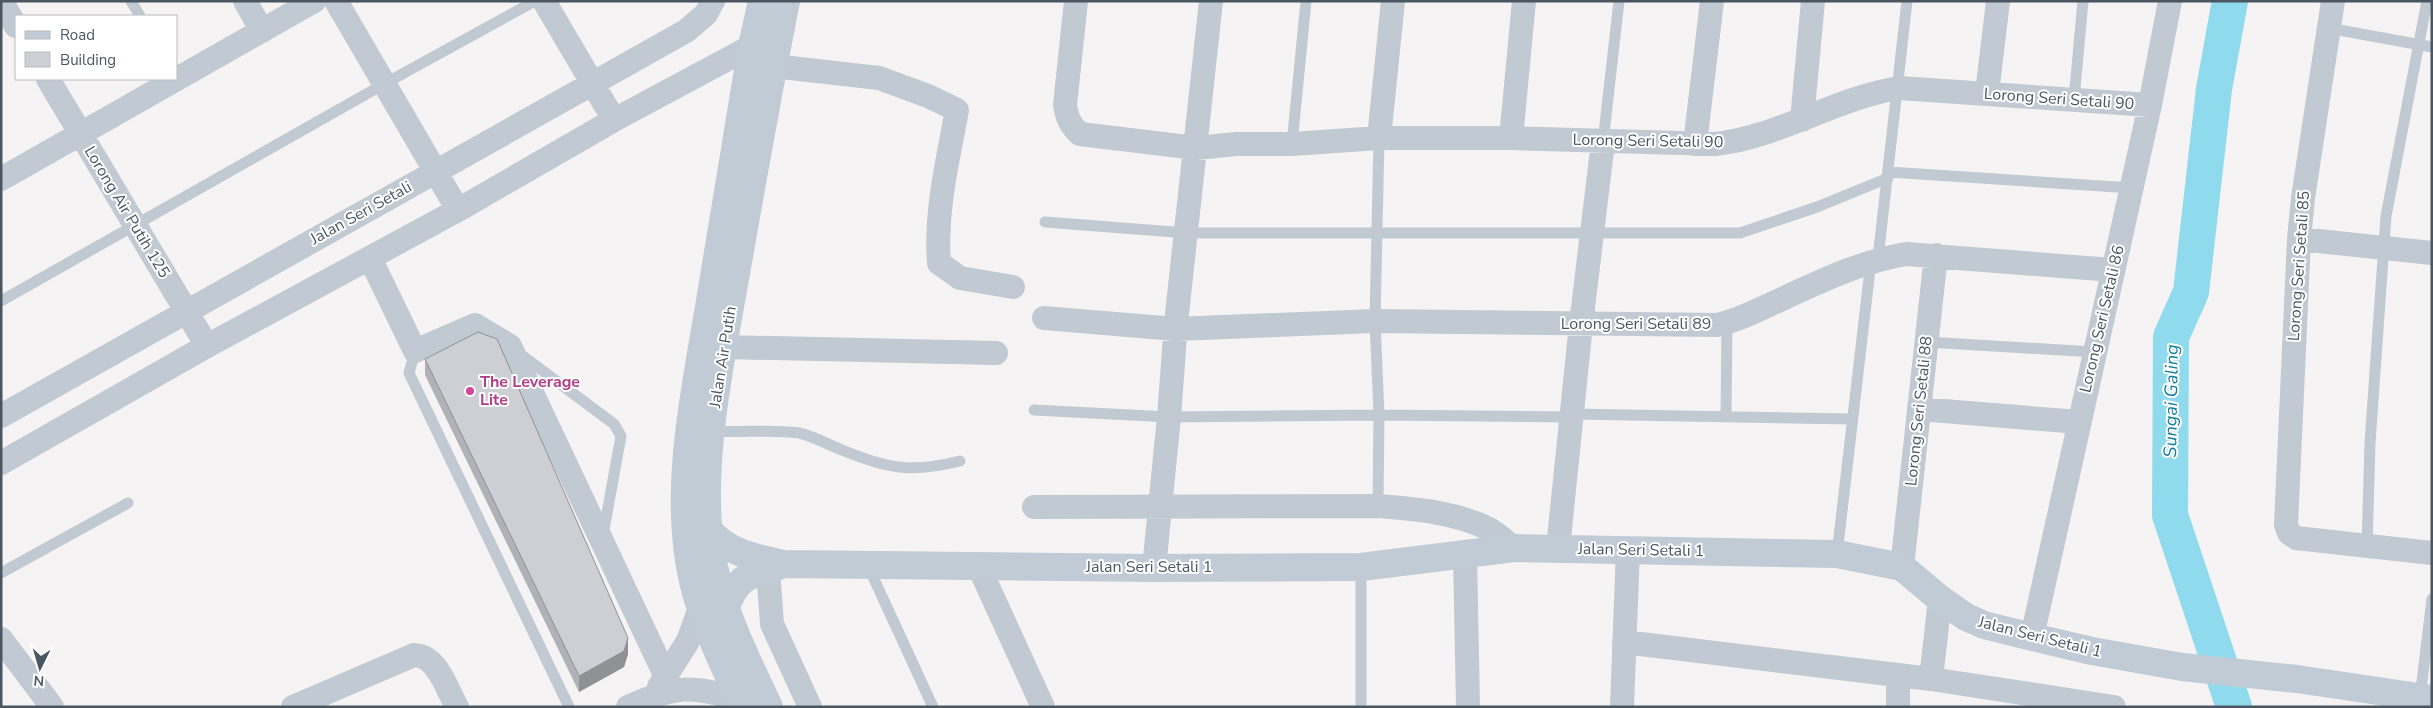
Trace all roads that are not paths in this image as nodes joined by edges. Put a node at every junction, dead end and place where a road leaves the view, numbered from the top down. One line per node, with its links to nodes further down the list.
1 (1, 1): 26 (street)
2 (131, 1): 25 (lane)
3 (245, 1): 28 (street)
4 (314, 1): 28 (street)
5 (336, 1): 37 (street)
6 (535, 1): 37 (lane)
7 (544, 1): 36 (street)
8 (712, 1): 36 (street, Jalan Seri Setali)
9 (762, 1): 30 (street, Jalan Air Putih)
10 (786, 1): 32 (street, Jalan Air Putih)
11 (1076, 1): 50 (street, Lorong Seri Setali 90)
12 (1211, 1): 50 (street)
13 (1306, 1): 48 (lane)
14 (1393, 1): 45 (street)
15 (1524, 1): 46 (street)
16 (1619, 1): 47 (lane)
17 (1712, 1): 49 (street)
18 (1813, 1): 43 (street)
19 (1907, 1): 38 (lane)
20 (1998, 1): 39 (street)
21 (2083, 1): 40 (lane)
22 (2170, 1): 41 (street, Lorong Seri Setali 86)
23 (2333, 1): 27 (street, Lorong Seri Setali 85)
24 (2427, 1): 29 (lane)
25 (139, 15)
26 (15, 24)
27 (2328, 28): 29 (lane); 61 (street, Lorong Seri Setali 85)
28 (262, 31): 33 (street)
29 (2418, 45): 31 (lane); 62 (lane)
30 (752, 46): 42 (street); 117 (street, Jalan Air Putih)
31 (2432, 47)
32 (773, 66): 68 (street); 79 (street, Jalan Air Putih)
33 (178, 76)
34 (49, 80): 44 (street, Lorong Air Putih 125)
35 (172, 80): 44 (street)
36 (592, 82): 42 (street); 51 (street, Jalan Seri Setali)
37 (384, 84): 51 (street); 57 (lane)
38 (1899, 88): 39 (street, Lorong Seri Setali 90); 43 (street, Lorong Seri Setali 90); 52 (lane)
39 (1987, 93): 40 (street, Lorong Seri Setali 90)
40 (2074, 99): 41 (street, Lorong Seri Setali 90)
41 (2150, 105): 54 (street, Lorong Seri Setali 86)
42 (614, 120): 55 (street)
43 (1802, 120): 49 (street, Lorong Seri Setali 90)
44 (81, 134): 53 (street); 57 (street, Lorong Air Putih 125)
45 (1379, 138): 46 (street, Lorong Seri Setali 90); 48 (street, Lorong Seri Setali 90); 58 (lane)
46 (1511, 138): 47 (street, Lorong Seri Setali 90)
47 (1603, 142): 49 (street, Lorong Seri Setali 90); 60 (street)
48 (1292, 144): 50 (street, Lorong Seri Setali 90)
49 (1694, 144)
50 (1196, 148): 59 (street)
51 (435, 171): 55 (street); 70 (street, Jalan Seri Setali)
52 (1889, 175): 54 (lane); 60 (lane); 66 (lane)
53 (1, 179)
54 (2132, 188): 67 (street, Lorong Seri Setali 86)
55 (458, 210): 65 (street)
56 (1045, 222): 59 (lane)
57 (136, 226): 69 (lane); 70 (street, Lorong Air Putih 125)
58 (1376, 232): 59 (lane); 60 (lane); 72 (lane)
59 (1187, 233): 75 (street)
60 (1592, 234): 74 (street)
61 (2299, 239): 62 (street); 101 (street, Lorong Seri Setali 85)
62 (2384, 248): 63 (street); 101 (lane)
63 (2432, 253)
64 (1936, 255): 66 (street, Lorong Seri Setali 89); 67 (street, Lorong Seri Setali 89); 76 (street, Lorong Seri Setali 88)
65 (370, 258): 77 (street); 80 (street)
66 (1875, 260): 73 (street, Lorong Seri Setali 89); 90 (lane)
67 (2113, 270): 81 (street, Lorong Seri Setali 86)
68 (1013, 287)
69 (1, 301)
70 (187, 311): 77 (street, Lorong Air Putih 125); 86 (street, Jalan Seri Setali)
71 (1044, 318): 75 (street, Lorong Seri Setali 89)
72 (1375, 321): 74 (street, Lorong Seri Setali 89); 75 (street, Lorong Seri Setali 89); 85 (lane)
73 (1727, 323): 74 (street, Lorong Seri Setali 89); 88 (lane)
74 (1581, 324): 87 (street)
75 (1175, 329): 89 (street)
76 (1927, 342): 81 (lane); 83 (street, Lorong Seri Setali 88)
77 (207, 346): 94 (street)
78 (510, 346): 80 (street); 100 (street); 100 (lane)
79 (723, 347): 82 (street); 92 (street, Jalan Air Putih)
80 (415, 352): 129 (lane)
81 (2094, 352): 91 (street, Lorong Seri Setali 86)
82 (996, 353)
83 (1920, 409): 91 (street); 112 (street, Lorong Seri Setali 88)
84 (1034, 410): 89 (lane)
85 (1378, 415): 87 (lane); 89 (lane); 97 (lane)
86 (1, 416)
87 (1572, 416): 88 (lane); 103 (street)
88 (1726, 416): 90 (lane)
89 (1169, 417): 96 (street)
90 (1852, 418): 106 (lane)
91 (2079, 422): 118 (street, Lorong Seri Setali 86)
92 (712, 432): 93 (lane); 99 (street, Jalan Air Putih)
93 (960, 461)
94 (1, 464)
95 (128, 503): 114 (lane)
96 (1159, 506): 97 (street); 98 (street); 113 (street)
97 (1378, 506): 102 (street)
98 (1034, 507)
99 (708, 530): 110 (street, Jalan Seri Setali 1); 117 (street, Jalan Air Putih)
100 (602, 541): 123 (street)
101 (2367, 546): 107 (street)
102 (1514, 548): 103 (street, Jalan Seri Setali 1); 105 (street, Jalan Seri Setali 1)
103 (1558, 548): 104 (street, Jalan Seri Setali 1)
104 (1628, 549): 106 (street, Jalan Seri Setali 1); 120 (street)
105 (1465, 554): 111 (street, Jalan Seri Setali 1); 136 (street)
106 (1837, 554): 112 (street, Jalan Seri Setali 1)
107 (2432, 554)
108 (978, 565): 109 (street, Jalan Seri Setali 1); 113 (street, Jalan Seri Setali 1); 134 (street)
109 (868, 566): 110 (street, Jalan Seri Setali 1); 133 (lane)
110 (776, 567): 117 (street, Jalan Seri Setali 1); 132 (street)
111 (1360, 567): 113 (street, Jalan Seri Setali 1); 135 (lane)
112 (1902, 567): 115 (street, Jalan Seri Setali 1)
113 (1154, 568)
114 (1, 573)
115 (1940, 599): 118 (street, Jalan Seri Setali 1); 122 (street)
116 (2432, 599): 124 (lane)
117 (713, 606): 123 (street); 125 (street, Jalan Air Putih); 131 (street, Jalan Air Putih)
118 (2032, 637): 124 (street, Jalan Seri Setali 1)
119 (1, 639): 126 (street)
120 (1624, 642): 121 (street); 137 (street)
121 (1898, 676): 122 (street); 138 (street)
122 (1931, 679): 139 (street)
123 (666, 693): 125 (street); 130 (street)
124 (2424, 701)
125 (742, 703)
126 (52, 707)
127 (293, 707): 128 (street)
128 (457, 707)
129 (569, 707)
130 (628, 707)
131 (769, 707)
132 (810, 707)
133 (933, 707)
134 (1043, 707)
135 (1361, 707)
136 (1468, 707)
137 (1622, 707)
138 (1898, 707)
139 (2114, 707)

